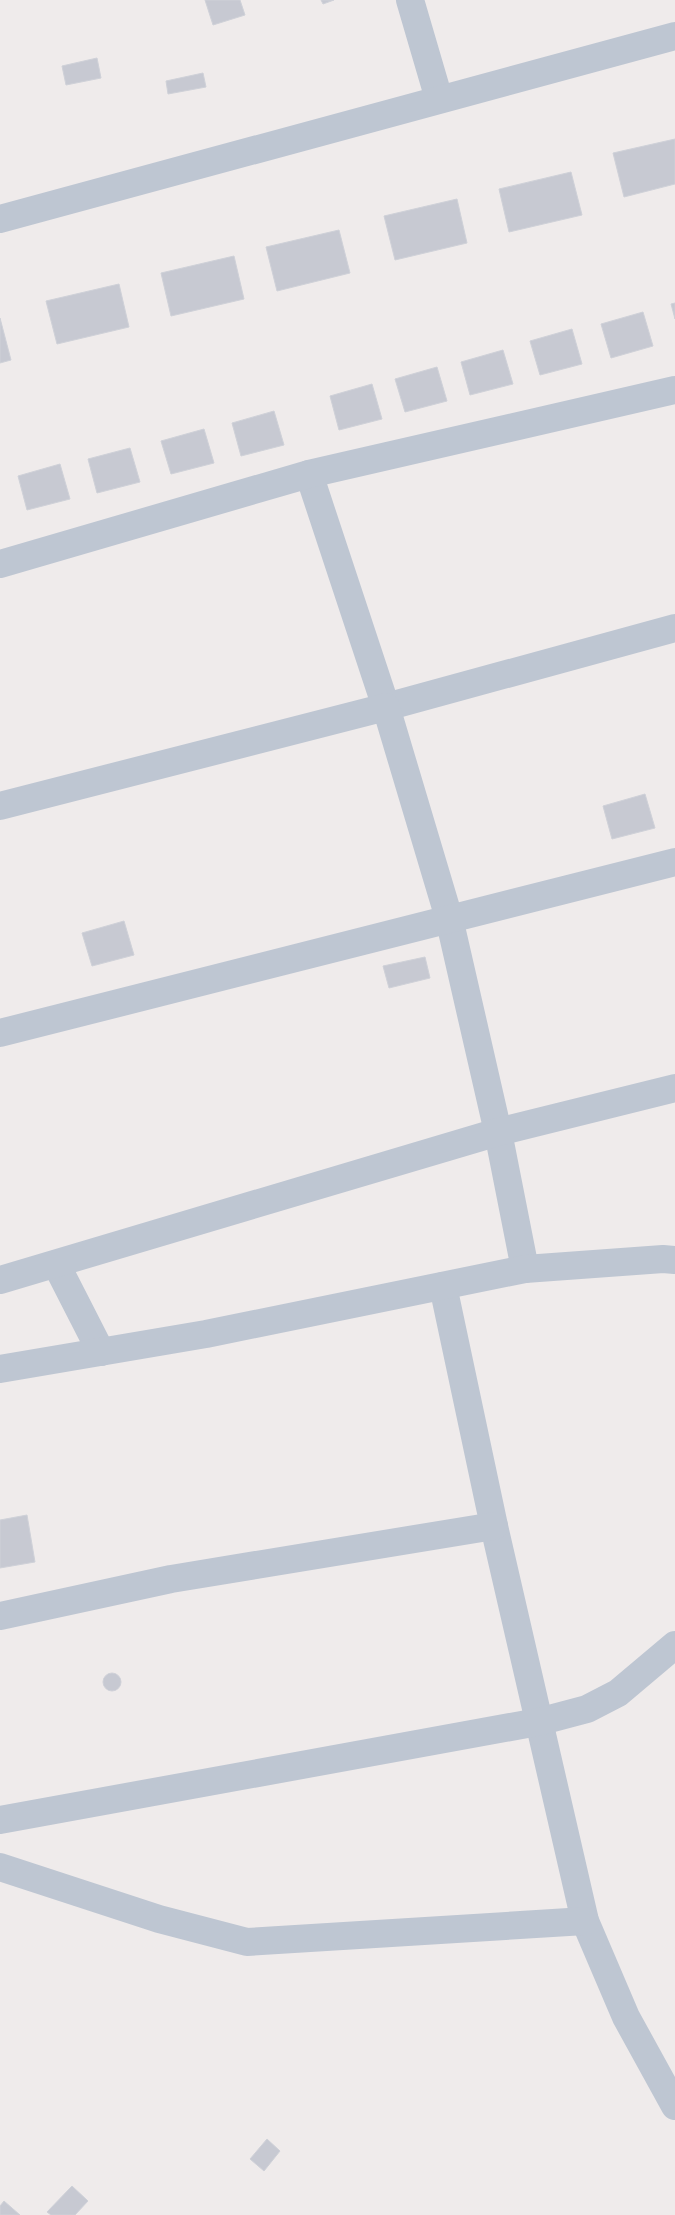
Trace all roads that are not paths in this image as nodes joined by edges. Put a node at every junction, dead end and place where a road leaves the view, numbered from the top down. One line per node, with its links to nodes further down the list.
1 (410, 0): 3 (street)
2 (675, 36): 3 (street)
3 (439, 99): 4 (street)
4 (0, 218)
5 (675, 390): 6 (street)
6 (309, 474): 7 (street); 9 (street)
7 (0, 564)
8 (675, 628): 9 (street)
9 (386, 707): 10 (street); 12 (street)
10 (0, 806)
11 (675, 862): 12 (street)
12 (449, 918): 13 (street); 15 (street)
13 (0, 1032)
14 (675, 1088): 15 (street)
15 (498, 1132): 17 (street); 18 (street)
16 (675, 1260): 18 (street)
17 (56, 1264): 19 (street); 21 (street)
18 (525, 1268): 20 (street)
19 (0, 1280)
20 (443, 1286): 21 (street); 23 (street)
21 (101, 1352): 22 (street)
22 (0, 1369)
23 (494, 1526): 24 (street); 26 (street)
24 (0, 1616)
25 (675, 1646): 26 (street)
26 (538, 1722): 27 (street); 29 (street)
27 (0, 1820)
28 (0, 1867): 29 (street)
29 (585, 1921): 30 (street)
30 (675, 2106)

